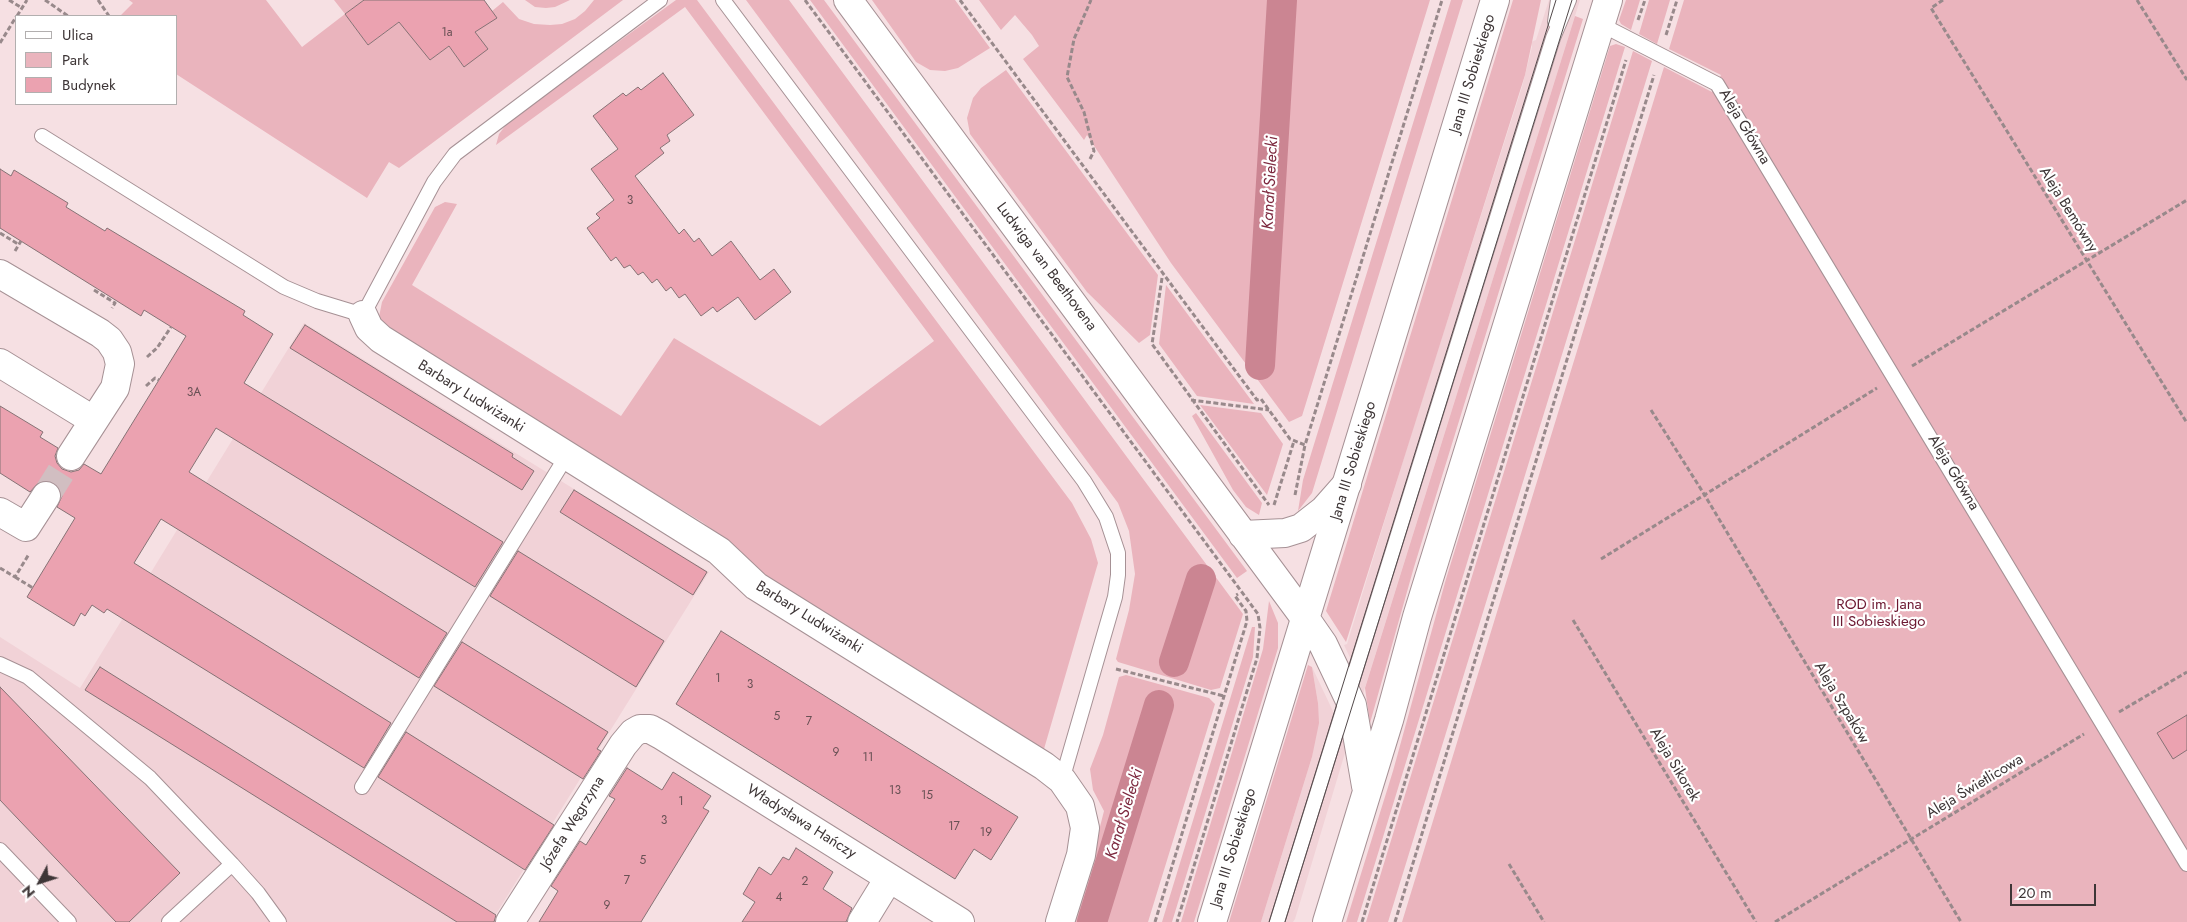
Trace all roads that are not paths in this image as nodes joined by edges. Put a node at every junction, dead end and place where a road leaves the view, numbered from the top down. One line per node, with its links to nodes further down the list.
1 (660, 0): 11 (lane)
2 (723, 0): 24 (lane)
3 (848, 0): 19 (street, Ludwiga van Beethovena)
4 (1495, 0): 16 (street, Jana III Sobieskiego)
5 (1558, 0): 8 (lane)
6 (1569, 0): 8 (lane)
7 (1604, 12): 26 (street); 29 (lane, Aleja Główna)
8 (1552, 38): 22 (lane)
9 (42, 136): 11 (lane)
10 (0, 274): 13 (street)
11 (363, 315): 15 (street, Barbary Ludwiżanki)
12 (0, 363): 13 (street)
13 (93, 420): 14 (street)
14 (71, 456)
15 (566, 457): 24 (street, Barbary Ludwiżanki); 25 (lane)
16 (1347, 484): 19 (street); 20 (street, Jana III Sobieskiego)
17 (46, 496): 18 (street)
18 (0, 512)
19 (1243, 535): 20 (street, Ludwiga van Beethovena)
20 (1305, 618): 22 (street, Ludwiga van Beethovena); 38 (street, Jana III Sobieskiego)
21 (0, 664): 28 (lane)
22 (1347, 694): 26 (street, Ludwiga van Beethovena); 39 (lane)
23 (640, 729): 30 (street, Władysława Hańczy); 34 (street, Józefa Węgrzyna)
24 (1062, 780): 37 (street, Barbary Ludwiżanki)
25 (362, 787)
26 (1366, 793): 40 (street)
27 (0, 850): 31 (lane)
28 (232, 864): 32 (lane); 33 (lane)
29 (2187, 864)
30 (889, 878): 35 (street); 36 (street, Władysława Hańczy)
31 (69, 922)
32 (169, 922)
33 (279, 922)
34 (510, 922)
35 (862, 922)
36 (960, 922)
37 (1060, 922)
38 (1212, 922)
39 (1277, 922)
40 (1327, 922)

